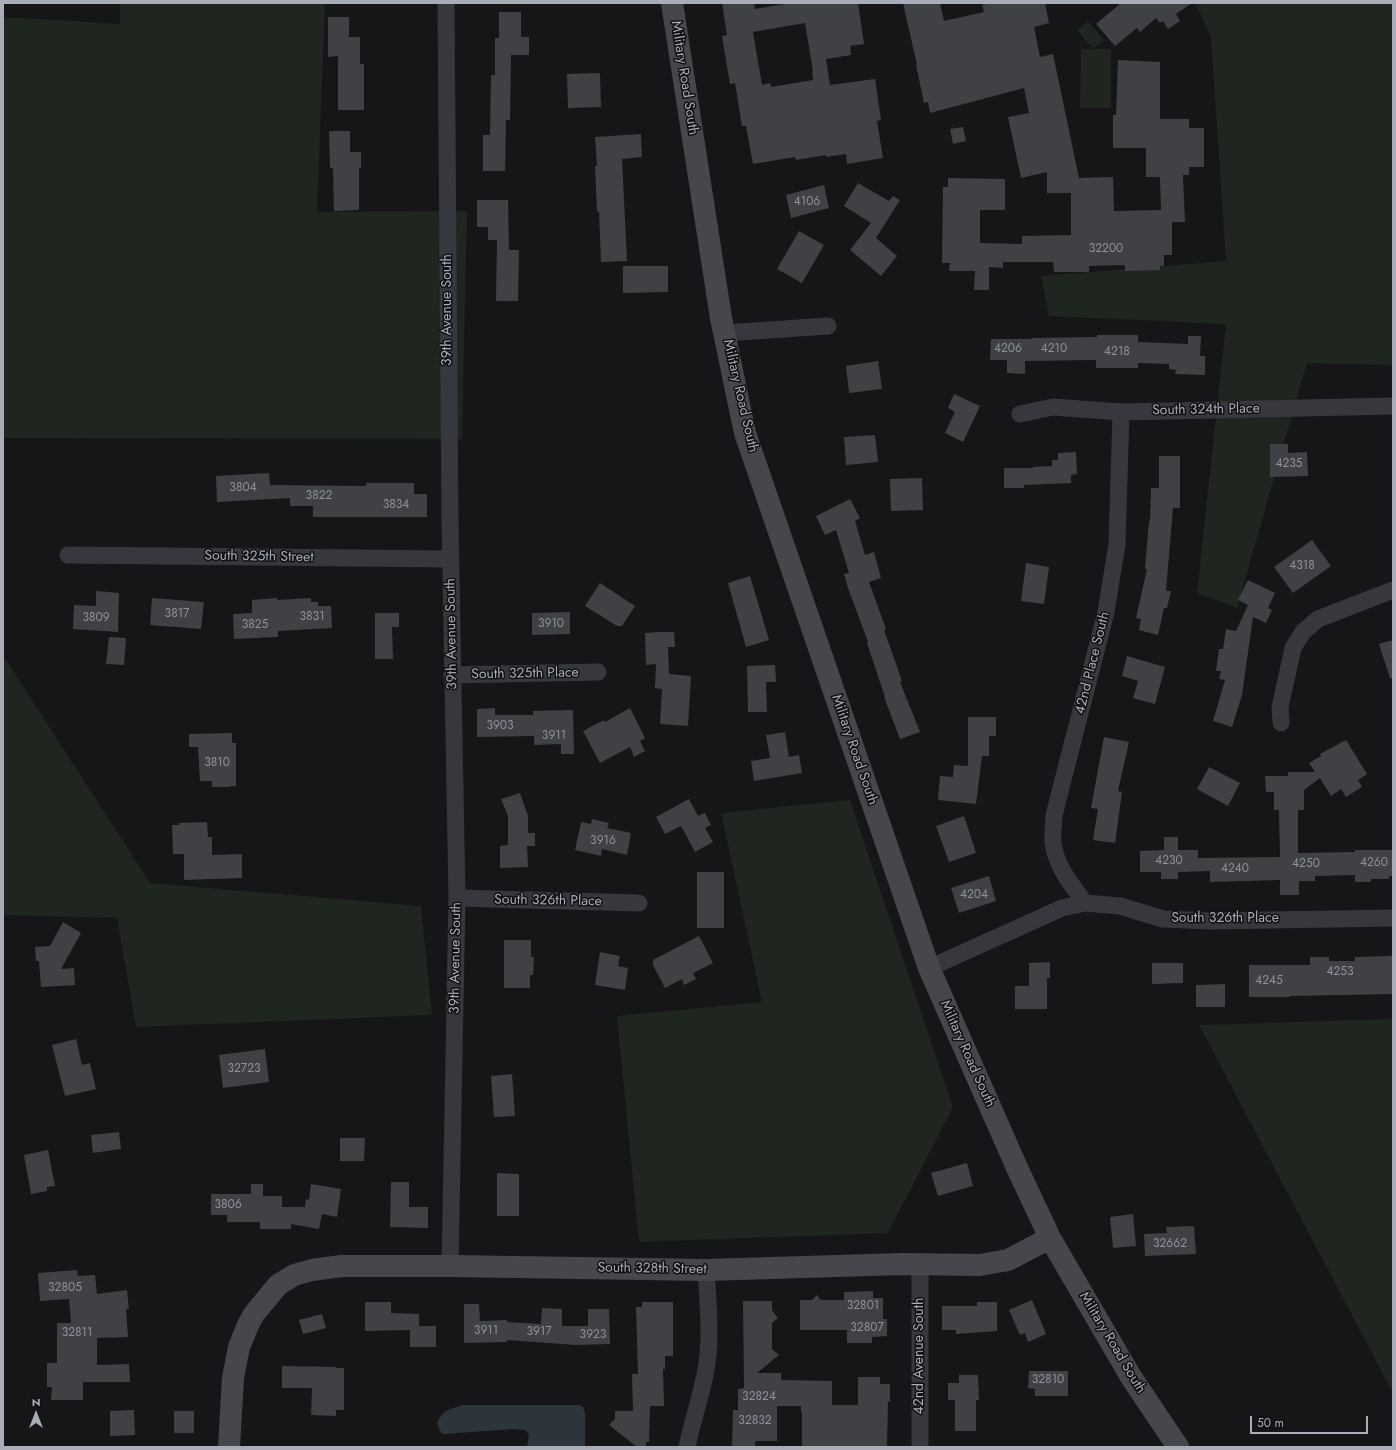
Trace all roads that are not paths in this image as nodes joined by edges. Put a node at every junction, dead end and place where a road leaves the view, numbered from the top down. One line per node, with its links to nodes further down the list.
1 (446, 3): 9 (street, 39th Avenue South)
2 (672, 3): 4 (main road, Military Road South)
3 (828, 326): 4 (street)
4 (725, 333): 18 (main road, Military Road South)
5 (1393, 406): 6 (street, South 324th Place)
6 (1121, 412): 7 (street, South 324th Place); 16 (street, 42nd Place South)
7 (1020, 414)
8 (68, 556): 9 (street, South 325th Street)
9 (451, 559): 12 (street, 39th Avenue South)
10 (1393, 590): 13 (street)
11 (598, 672): 12 (street, South 325th Place)
12 (452, 675): 14 (street, 39th Avenue South)
13 (1281, 723)
14 (457, 898): 15 (street, South 326th Place); 21 (street, 39th Avenue South)
15 (639, 903)
16 (1085, 903): 17 (street, South 326th Place); 18 (street, South 326th Place)
17 (1393, 918)
18 (929, 968): 19 (main road, Military Road South)
19 (1050, 1238): 20 (main road, South 328th Street); 26 (main road, Military Road South)
20 (920, 1264): 22 (main road, South 328th Street); 25 (street, 42nd Avenue South)
21 (450, 1266): 22 (main road, South 328th Street); 23 (main road, South 328th Street)
22 (706, 1270): 24 (street)
23 (229, 1447)
24 (686, 1447)
25 (920, 1447)
26 (1178, 1447)

